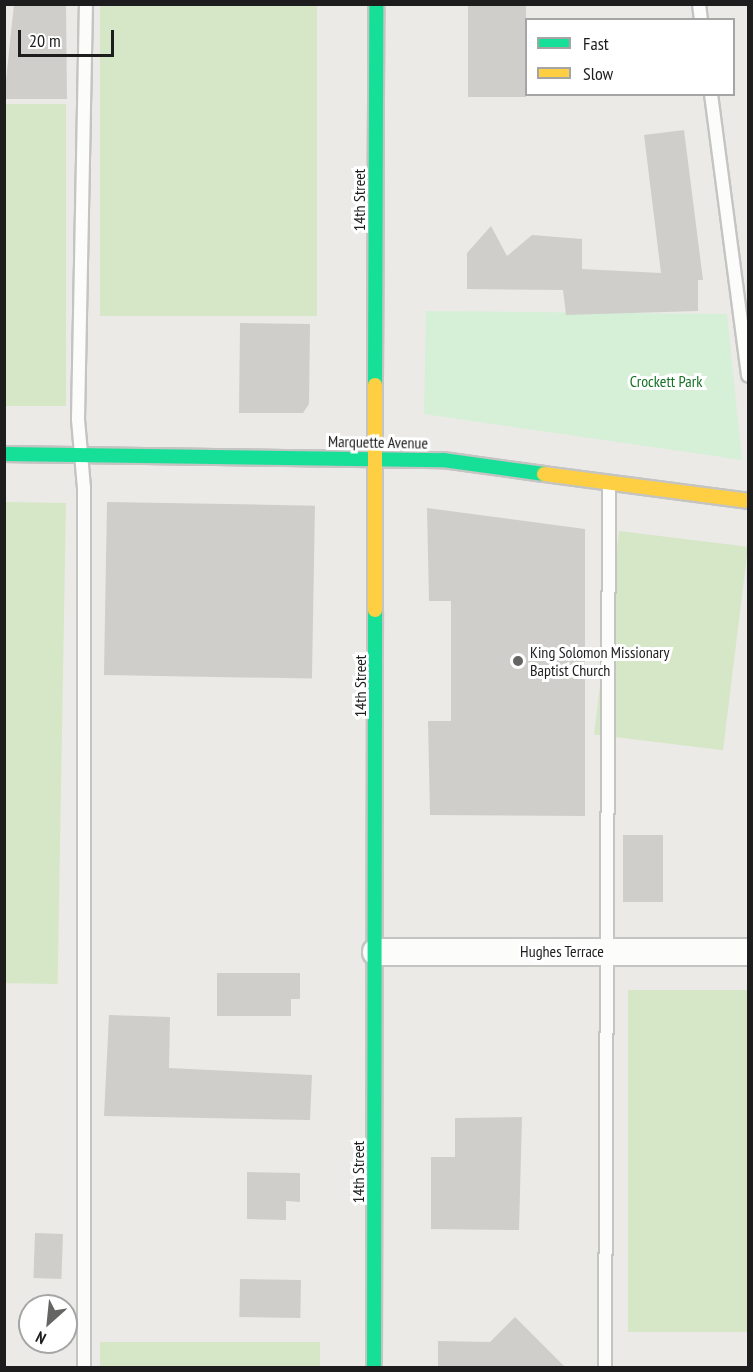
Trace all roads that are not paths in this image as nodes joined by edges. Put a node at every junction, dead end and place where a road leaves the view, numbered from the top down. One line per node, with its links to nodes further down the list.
1 (86, 4): 6 (lane)
2 (376, 4): 7 (street, 14th Street)
3 (711, 96): 4 (lane)
4 (748, 376)
5 (4, 454): 6 (street, Marquette Avenue)
6 (82, 455): 7 (street, Marquette Avenue); 13 (lane)
7 (375, 458): 8 (street, Marquette Avenue); 11 (street, 14th Street)
8 (609, 483): 9 (street, Marquette Avenue); 10 (lane)
9 (748, 501)
10 (607, 951): 11 (street, Hughes Terrace); 12 (street, Hughes Terrace); 15 (lane)
11 (375, 952): 14 (street, 14th Street)
12 (748, 952)
13 (84, 1368)
14 (374, 1368)
15 (605, 1368)

